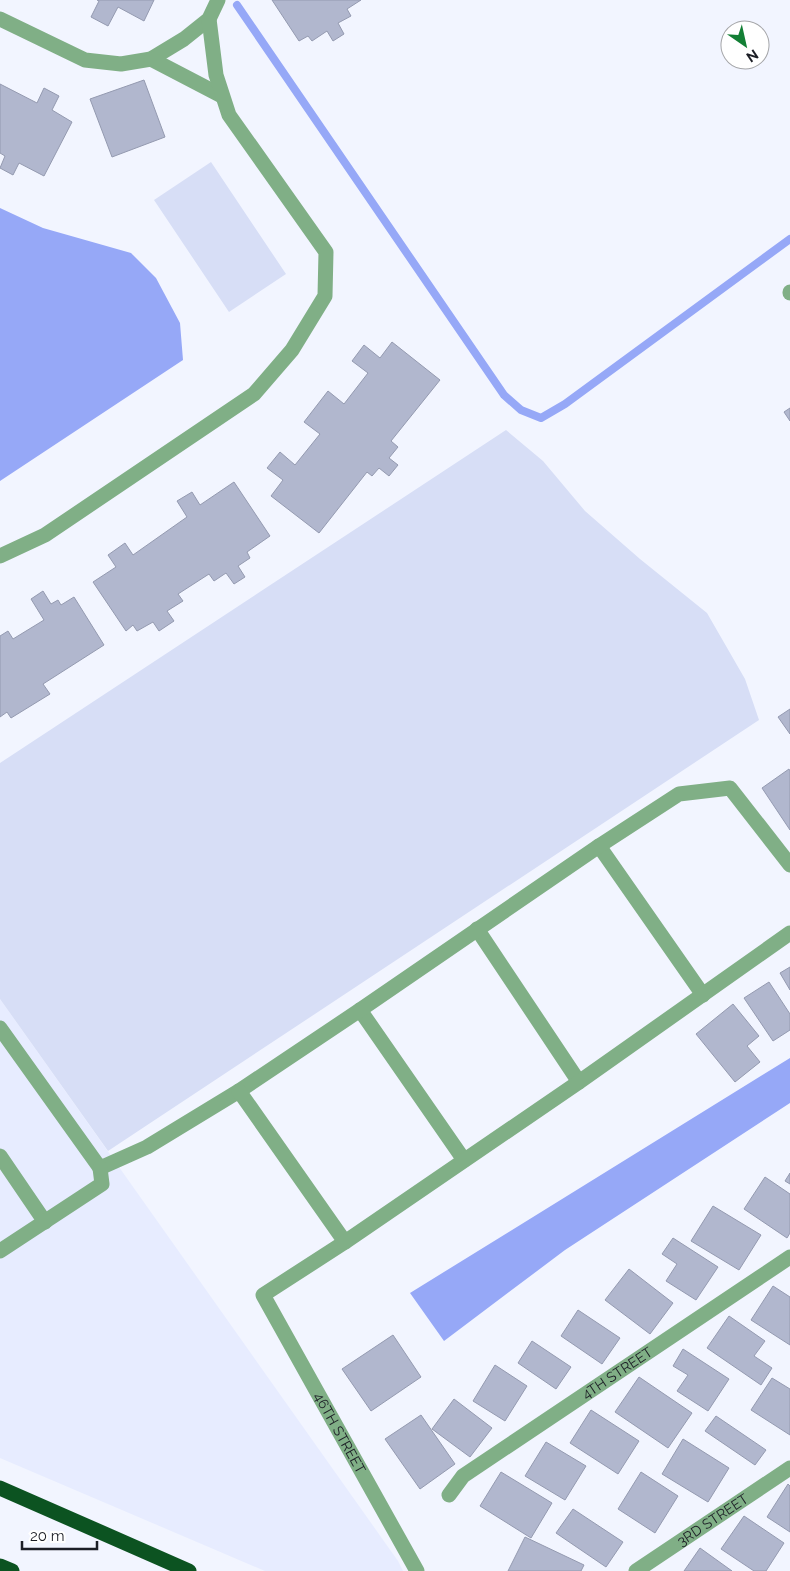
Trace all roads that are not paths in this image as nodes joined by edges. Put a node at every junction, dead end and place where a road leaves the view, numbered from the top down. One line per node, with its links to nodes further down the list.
1 (218, 0): 3 (street)
2 (0, 19): 4 (street)
3 (210, 19): 4 (street); 5 (street)
4 (151, 59): 5 (street)
5 (222, 96): 6 (street)
6 (0, 556)
7 (599, 846): 8 (street); 9 (street); 11 (street)
8 (790, 864)
9 (477, 929): 12 (street); 14 (street)
10 (790, 933): 11 (street)
11 (703, 995): 14 (street)
12 (360, 1010): 15 (street); 17 (street)
13 (0, 1028): 18 (street)
14 (578, 1082): 17 (street)
15 (239, 1091): 18 (street); 20 (street)
16 (0, 1156): 19 (street)
17 (464, 1160): 20 (street)
18 (100, 1168): 19 (street)
19 (45, 1222): 21 (street)
20 (345, 1242): 29 (street, 46TH STREET)
21 (0, 1251)
22 (790, 1257): 25 (street, 4TH STREET)
23 (790, 1468): 30 (street, 3RD STREET)
24 (0, 1488): 28 (highway)
25 (449, 1495)
26 (0, 1566): 27 (highway)
27 (12, 1571)
28 (189, 1571)
29 (417, 1571)
30 (636, 1571)

